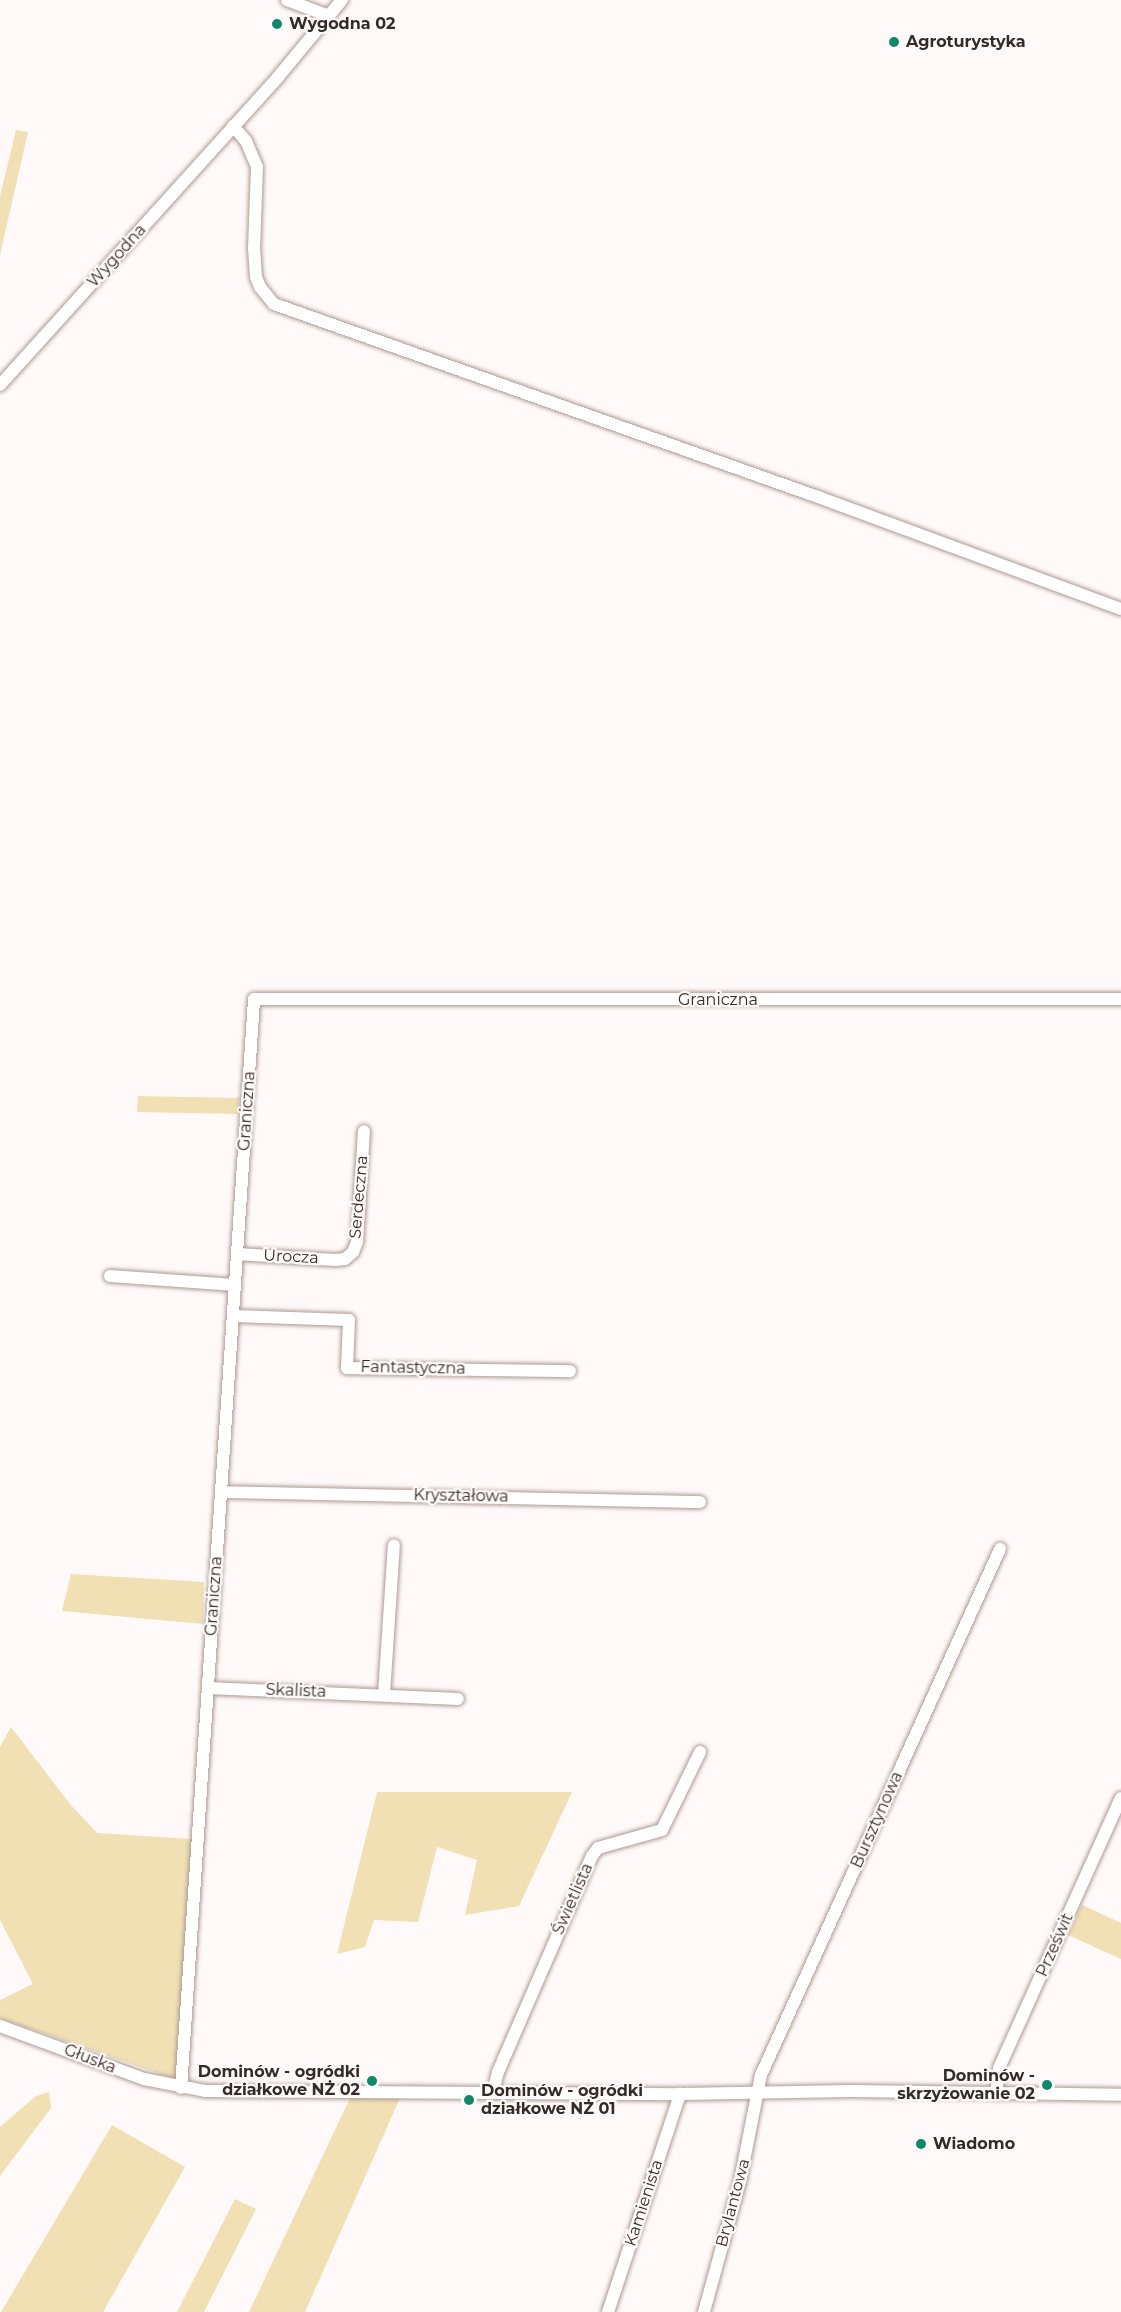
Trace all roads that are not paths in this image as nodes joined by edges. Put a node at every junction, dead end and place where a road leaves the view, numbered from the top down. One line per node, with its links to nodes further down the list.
1 (287, 0): 3 (street)
2 (342, 0): 3 (street, Wygodna)
3 (329, 16): 4 (street, Wygodna)
4 (233, 126): 5 (street, Wygodna); 6 (street)
5 (0, 385)
6 (1121, 609)
7 (1121, 999): 9 (street, Graniczna)
8 (364, 1131): 10 (street, Serdeczna)
9 (237, 1254): 10 (street, Urocza); 12 (street, Graniczna)
10 (345, 1258)
11 (110, 1276): 12 (street)
12 (235, 1285): 13 (street, Graniczna)
13 (233, 1316): 14 (street, Fantastyczna); 15 (street, Graniczna)
14 (570, 1371)
15 (221, 1492): 16 (street, Kryształowa); 19 (street, Graniczna)
16 (700, 1502)
17 (394, 1545): 20 (street)
18 (1000, 1549): 27 (street, Bursztynowa)
19 (207, 1689): 20 (street, Skalista); 25 (street, Graniczna)
20 (384, 1694): 21 (street, Skalista)
21 (458, 1699)
22 (700, 1752): 26 (street, Świetlista)
23 (1121, 1798): 29 (street, Prześwit)
24 (0, 2026): 25 (street, Głuska)
25 (181, 2088): 26 (street, Głuska)
26 (493, 2092): 28 (street, Głuska)
27 (759, 2093): 28 (street, Głuska); 29 (street, Głuska); 32 (street, Brylantowa)
28 (680, 2094): 31 (street, Kamienista)
29 (996, 2094): 30 (street, Głuska)
30 (1121, 2095)
31 (608, 2312)
32 (704, 2312)

